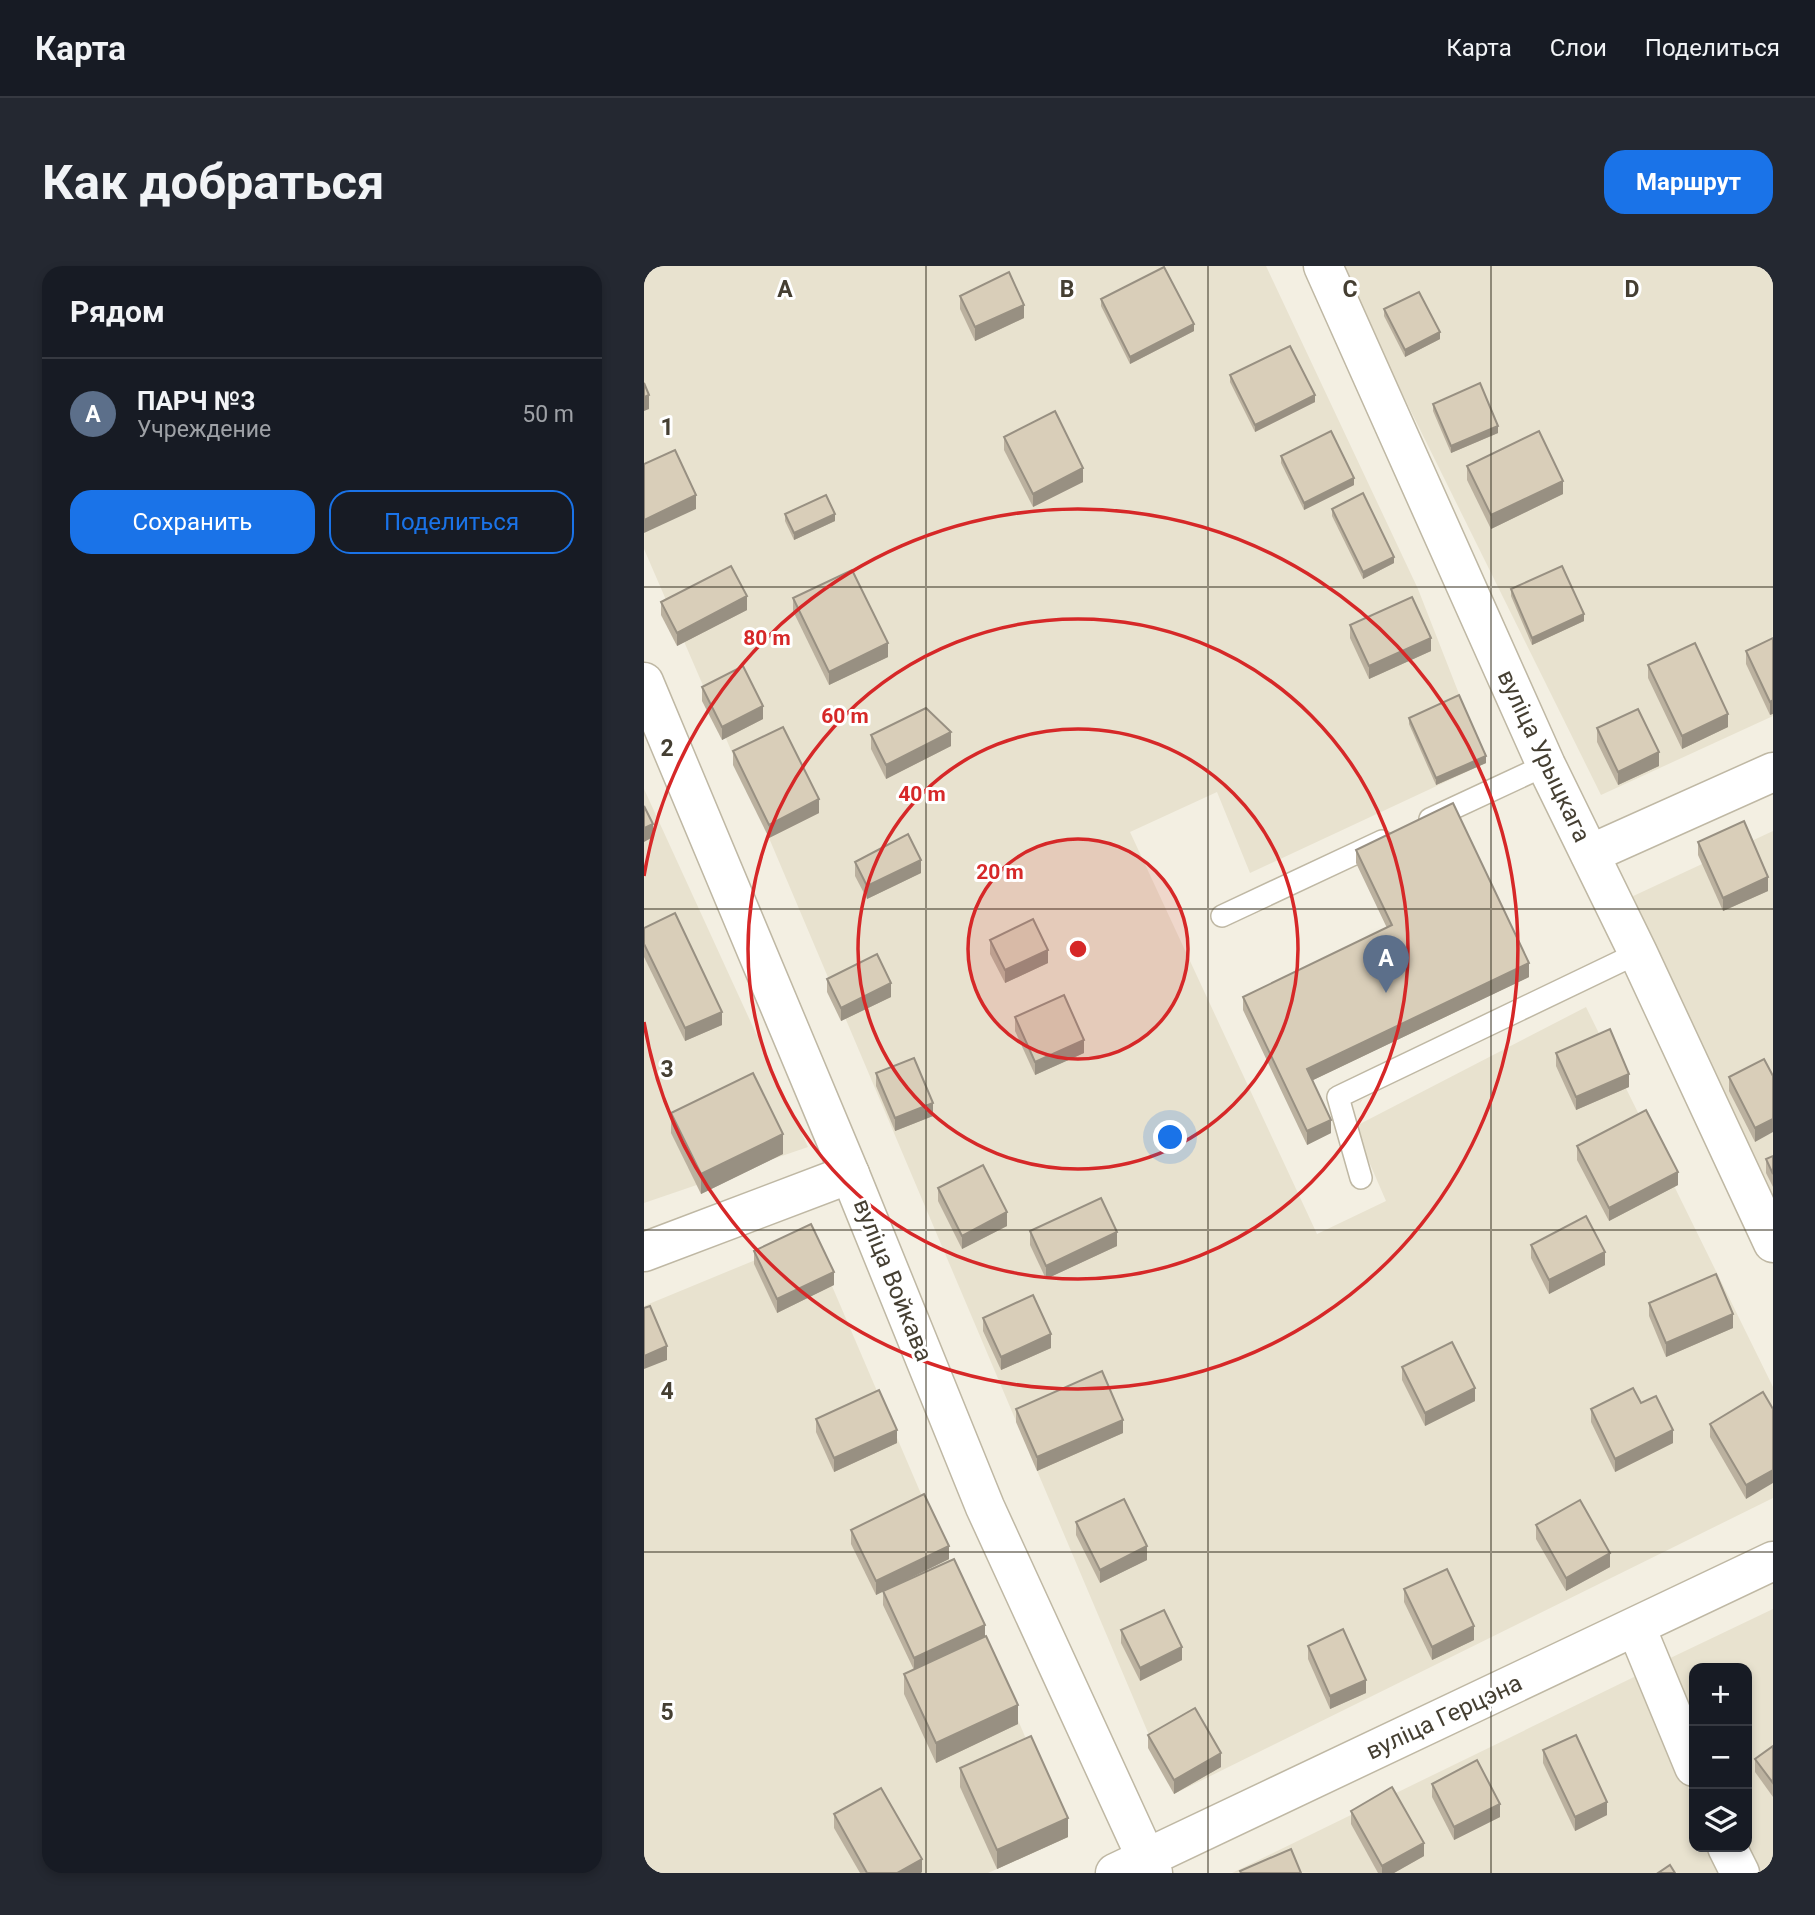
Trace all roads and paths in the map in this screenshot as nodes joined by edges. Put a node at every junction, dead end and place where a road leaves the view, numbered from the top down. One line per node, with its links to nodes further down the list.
1 (1323, 266): 3 (street, вуліца Урыцкага)
2 (644, 682): 8 (street, вуліца Войкава)
3 (1546, 765): 5 (street, вуліца Урыцкага); 6 (lane)
4 (1773, 772): 5 (street)
5 (1590, 854): 7 (street, вуліца Урыцкага)
6 (1222, 916)
7 (1638, 953): 9 (lane); 10 (street, вуліца Урыцкага)
8 (850, 1174): 11 (street); 16 (street, вуліца Войкава)
9 (1361, 1178)
10 (1773, 1243)
11 (644, 1252)
12 (1773, 1561): 13 (street, вуліца Герцэна)
13 (1636, 1627): 14 (street); 16 (street, вуліца Герцэна)
14 (1689, 1755)
15 (1730, 1852): 17 (street)
16 (1138, 1868)
17 (1740, 1873)

